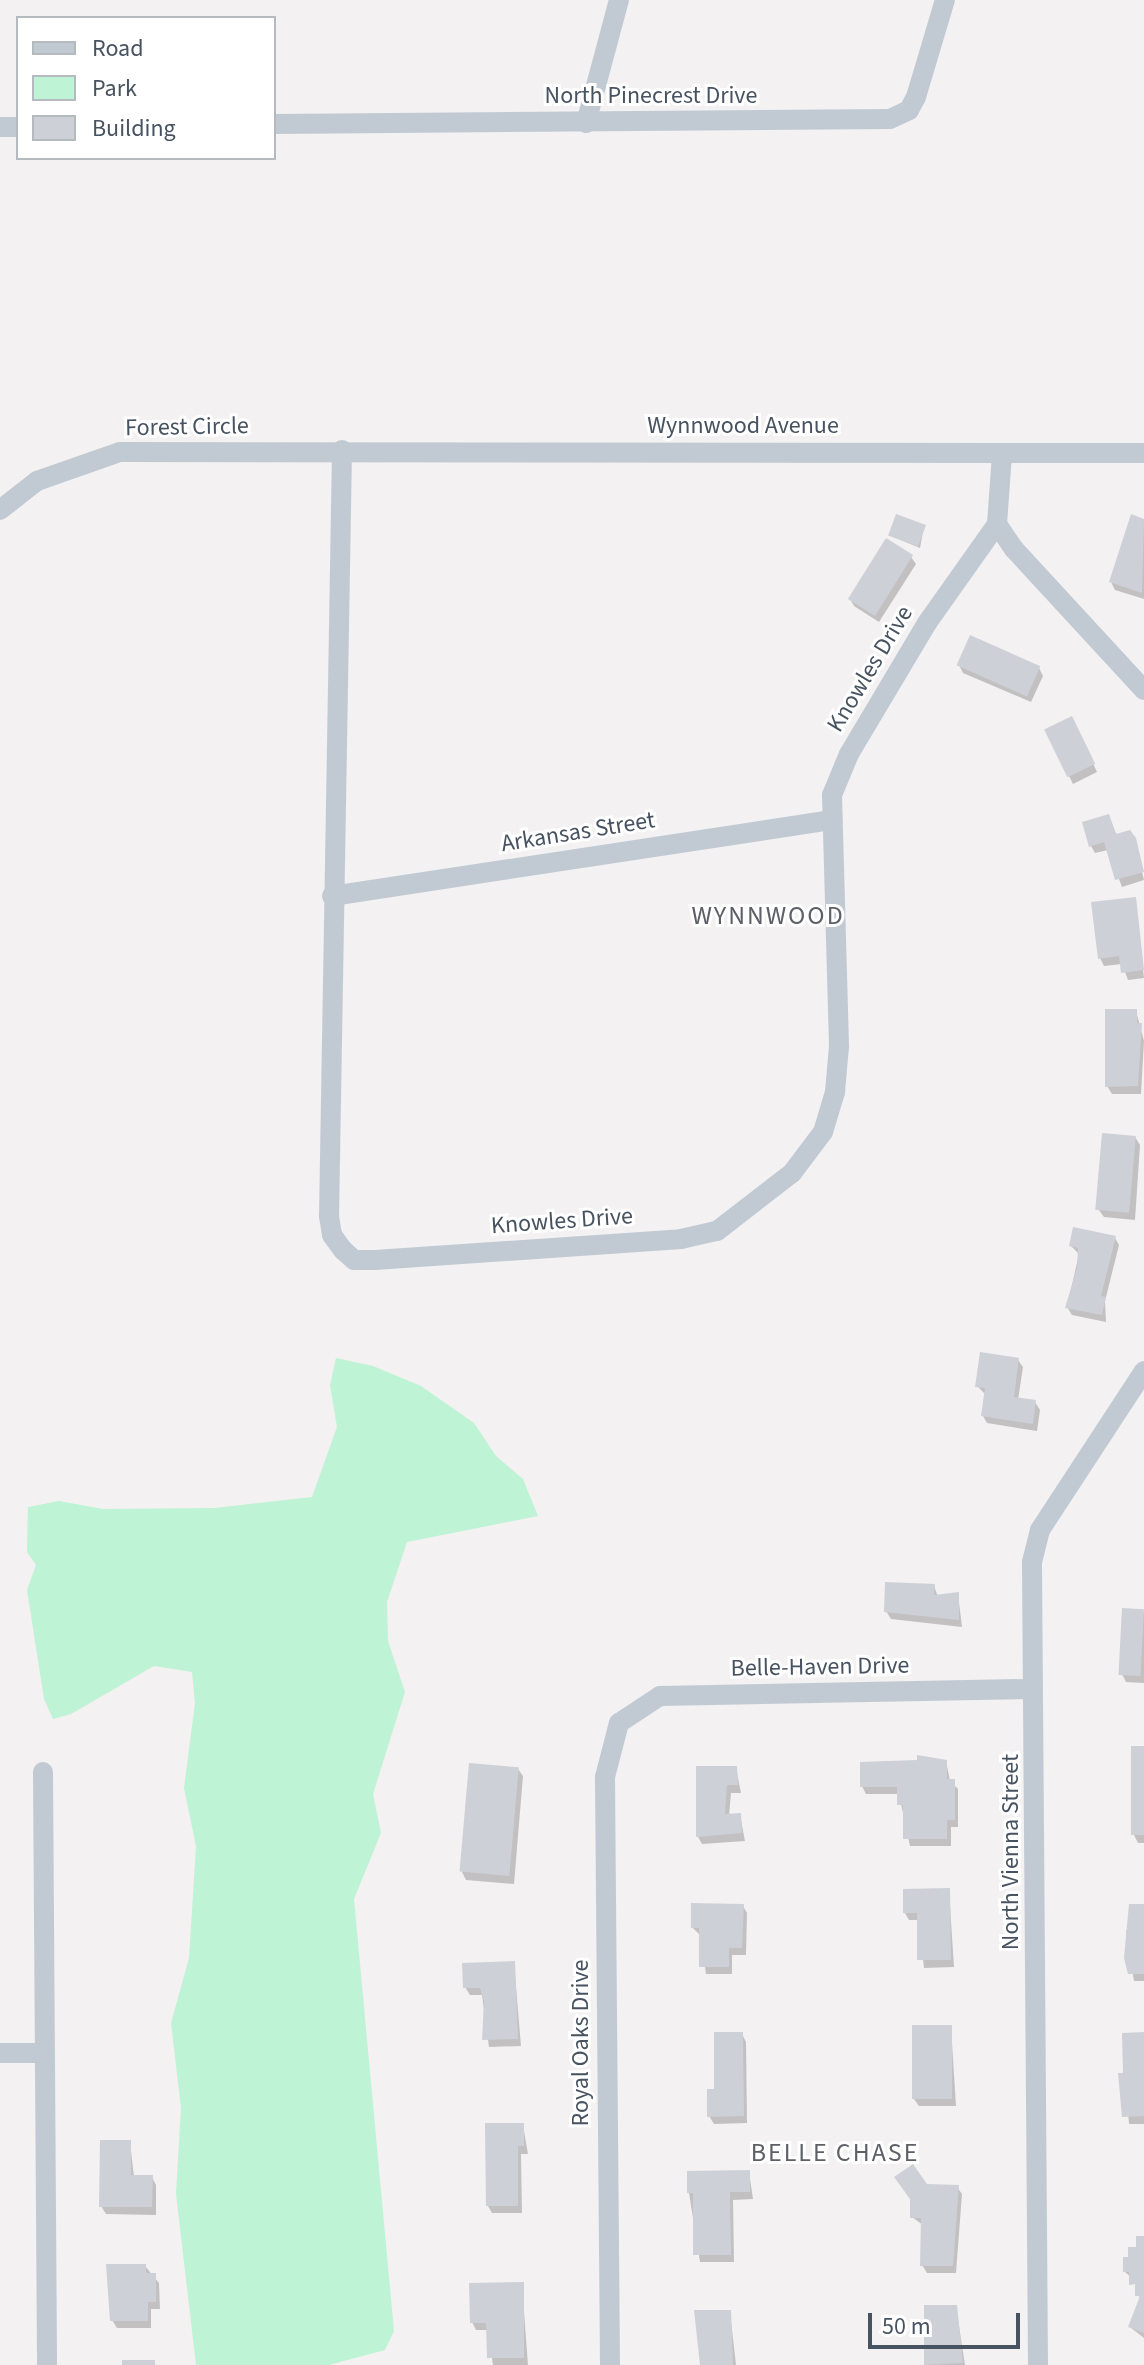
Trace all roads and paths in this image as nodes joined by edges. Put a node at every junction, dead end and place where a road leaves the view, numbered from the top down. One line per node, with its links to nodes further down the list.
1 (619, 0): 3 (street)
2 (945, 0): 3 (street, North Pinecrest Drive)
3 (586, 123): 4 (street, North Pinecrest Drive)
4 (276, 124)
5 (342, 450): 7 (street, Wynnwood Avenue); 8 (street, Forest Circle); 12 (street, Knowles Drive)
6 (1144, 453): 7 (street, Wynnwood Avenue)
7 (1002, 454): 9 (street)
8 (0, 510)
9 (997, 524): 10 (street); 11 (street, Knowles Drive)
10 (1144, 690)
11 (832, 820): 12 (street, Arkansas Street); 12 (street, Knowles Drive)
12 (332, 896)
13 (1144, 1371): 14 (street, North Vienna Street)
14 (1031, 1689): 15 (street, Belle-Haven Drive); 21 (street, North Vienna Street)
15 (619, 1723): 20 (street, Royal Oaks Drive)
16 (43, 1772): 18 (street)
17 (0, 2053): 18 (street)
18 (44, 2053): 19 (street)
19 (47, 2365)
20 (610, 2365)
21 (1038, 2365)

